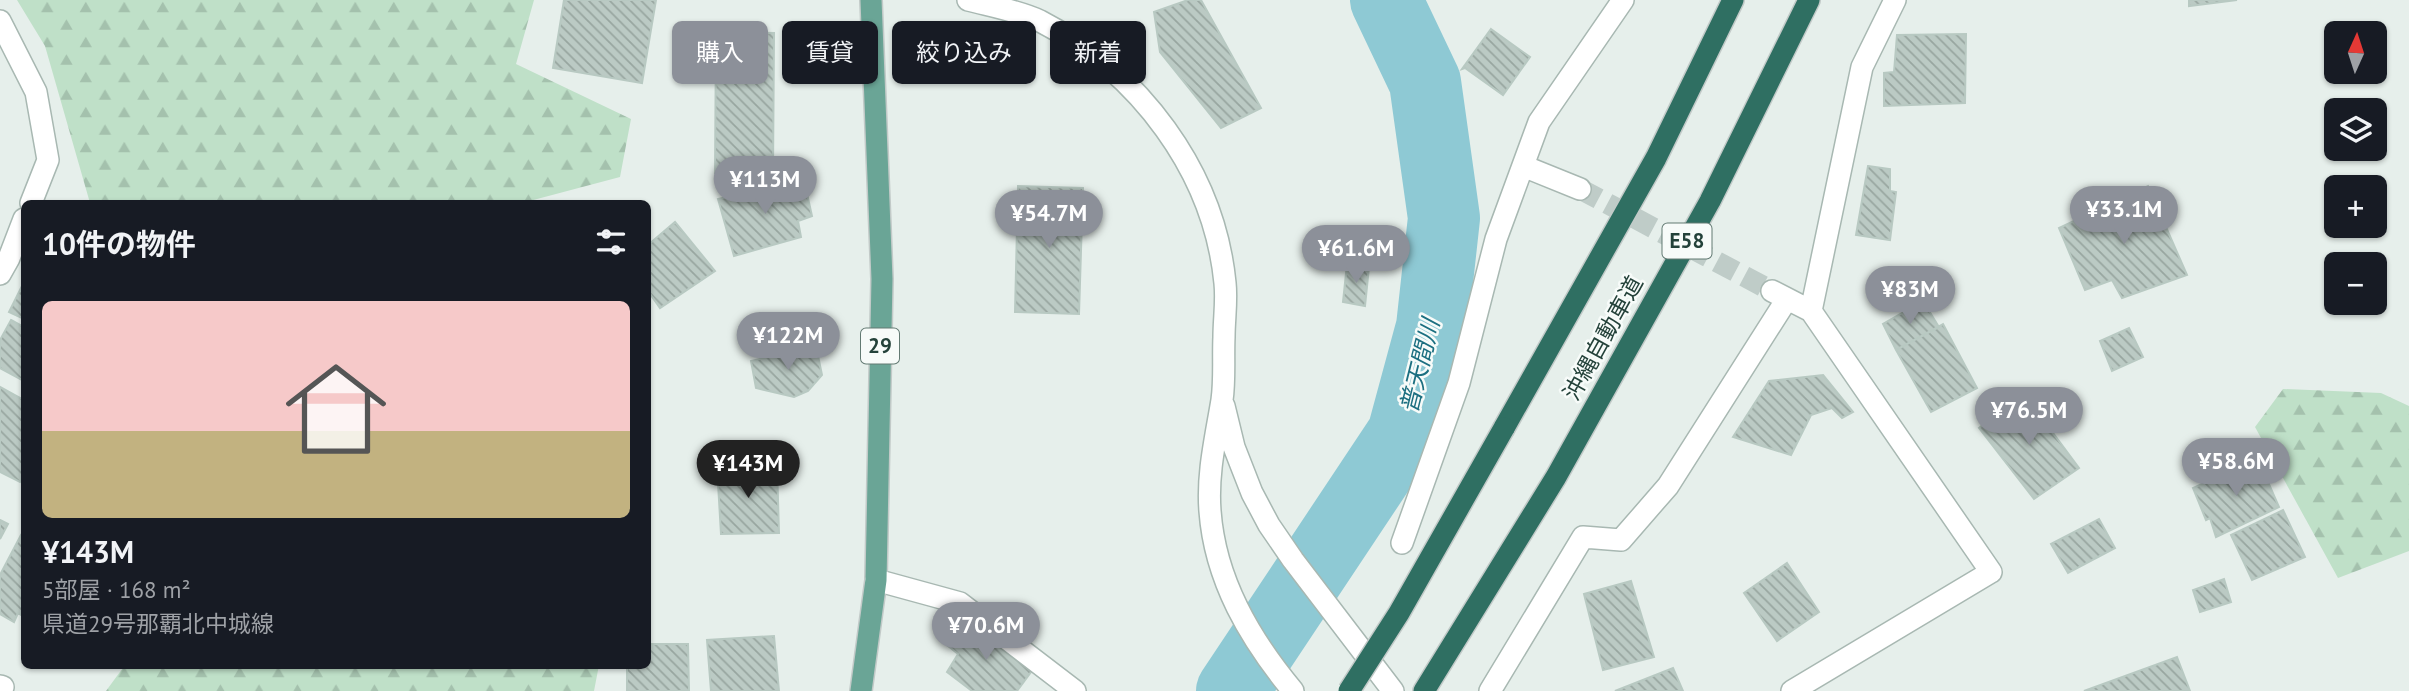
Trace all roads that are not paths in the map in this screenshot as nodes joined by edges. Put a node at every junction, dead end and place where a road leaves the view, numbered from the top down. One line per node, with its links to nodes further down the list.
1 (871, 0): 16 (main road, 29)
2 (968, 0): 14 (street)
3 (1623, 0): 8 (street)
4 (1733, 0): 20 (highway, 沖縄自動車道, bridge)
5 (1809, 0): 22 (highway, 沖縄自動車道 / E58)
6 (1895, 0): 13 (street)
7 (0, 21): 10 (street)
8 (1523, 166): 9 (street); 15 (street)
9 (1580, 189)
10 (32, 200)
11 (21, 227): 12 (street)
12 (0, 274)
13 (1811, 312): 23 (street); 24 (street)
14 (1222, 397): 19 (street); 21 (street)
15 (1402, 543)
16 (876, 580): 17 (main road, 29); 18 (street)
17 (861, 691)
18 (1075, 691)
19 (1293, 691)
20 (1349, 691)
21 (1393, 691)
22 (1424, 691)
23 (1489, 691)
24 (1792, 691)

